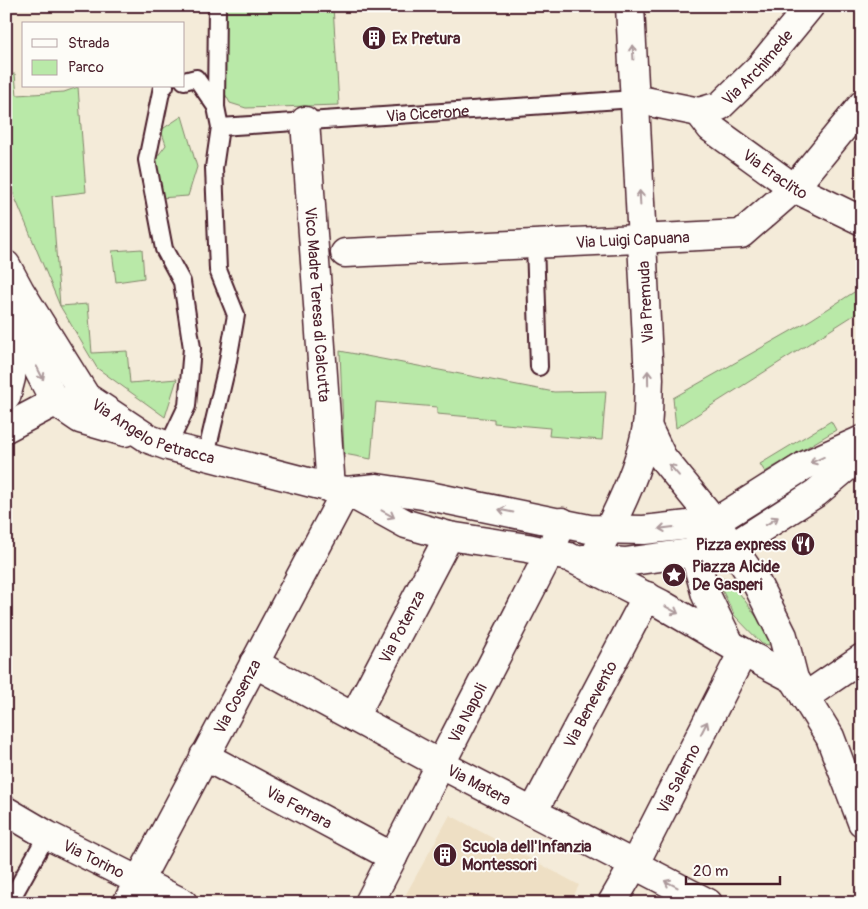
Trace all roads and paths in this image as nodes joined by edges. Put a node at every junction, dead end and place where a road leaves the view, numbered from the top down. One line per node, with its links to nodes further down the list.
1 (217, 6): 8 (lane)
2 (630, 6): 6 (street, Via Premuda, one-way to 2)
3 (810, 6): 9 (street, Via Archimede)
4 (185, 81): 8 (lane)
5 (162, 88): 27 (lane)
6 (635, 99): 9 (street); 10 (lane, Via Cicerone); 14 (street, Via Premuda, one-way to 6)
7 (862, 105): 12 (street, Via Luigi Capuana)
8 (216, 107): 11 (lane)
9 (699, 112): 12 (street, Via Eraclito)
10 (305, 121): 11 (lane, Via Cicerone); 30 (street, Vico Madre Teresa di Calcutta)
11 (220, 127): 29 (lane)
12 (794, 188): 13 (street, Via Eraclito); 14 (street, Via Luigi Capuana)
13 (862, 221)
14 (642, 238): 15 (street, Via Luigi Capuana); 25 (street, Via Premuda, one-way to 14)
15 (535, 244): 16 (street, Via Luigi Capuana); 20 (lane)
16 (346, 253)
17 (6, 265): 22 (street, Via Angelo Petracca)
18 (6, 278): 19 (street)
19 (12, 320): 21 (street); 23 (street, one-way to 23)
20 (539, 367)
21 (6, 397)
22 (86, 397): 23 (street); 27 (street, Via Angelo Petracca)
23 (55, 402): 24 (street); 27 (street)
24 (13, 426)
25 (647, 426): 32 (street, one-way to 25); 33 (street, Via Premuda)
26 (862, 440): 32 (street, one-way to 32)
27 (159, 442): 29 (street, Via Angelo Petracca)
28 (862, 454): 35 (street, one-way to 28)
29 (206, 455): 30 (street, Via Angelo Petracca)
30 (338, 489): 31 (street, one-way to 30); 34 (street, one-way to 34); 41 (street, Via Cosenza)
31 (562, 522): 33 (street); 37 (street, Via Napoli)
32 (714, 522): 33 (street, one-way to 33); 35 (street); 36 (street)
33 (609, 530): 37 (street, Via Premuda)
34 (449, 536): 37 (street); 43 (street, Via Potenza)
35 (732, 547): 36 (street); 42 (street)
36 (694, 552): 37 (street); 39 (street)
37 (572, 557): 38 (street); 45 (street, Via Napoli)
38 (647, 596): 39 (street, one-way to 39); 47 (street, Via Benevento)
39 (736, 647): 42 (street); 51 (street, Via Salerno, one-way to 39)
40 (862, 658): 42 (street)
41 (254, 663): 43 (street, Via Matera); 44 (street, Via Cosenza)
42 (800, 688): 48 (street)
43 (354, 717): 45 (street, Via Matera)
44 (204, 756): 50 (street, Via Ferrara); 52 (street, Via Cosenza)
45 (440, 764): 47 (street, Via Matera); 50 (street, Via Napoli)
46 (6, 811): 49 (street, Via Torino)
47 (533, 812): 51 (street, Via Matera)
48 (862, 822)
49 (48, 835): 52 (street, Via Torino); 53 (lane)
50 (393, 857): 55 (street, Via Napoli)
51 (634, 865): 56 (street, Via Salerno); 57 (street, Via Matera, one-way to 51)
52 (132, 892): 54 (street, Via Torino)
53 (8, 903)
54 (182, 903)
55 (369, 903)
56 (612, 903)
57 (708, 903)

